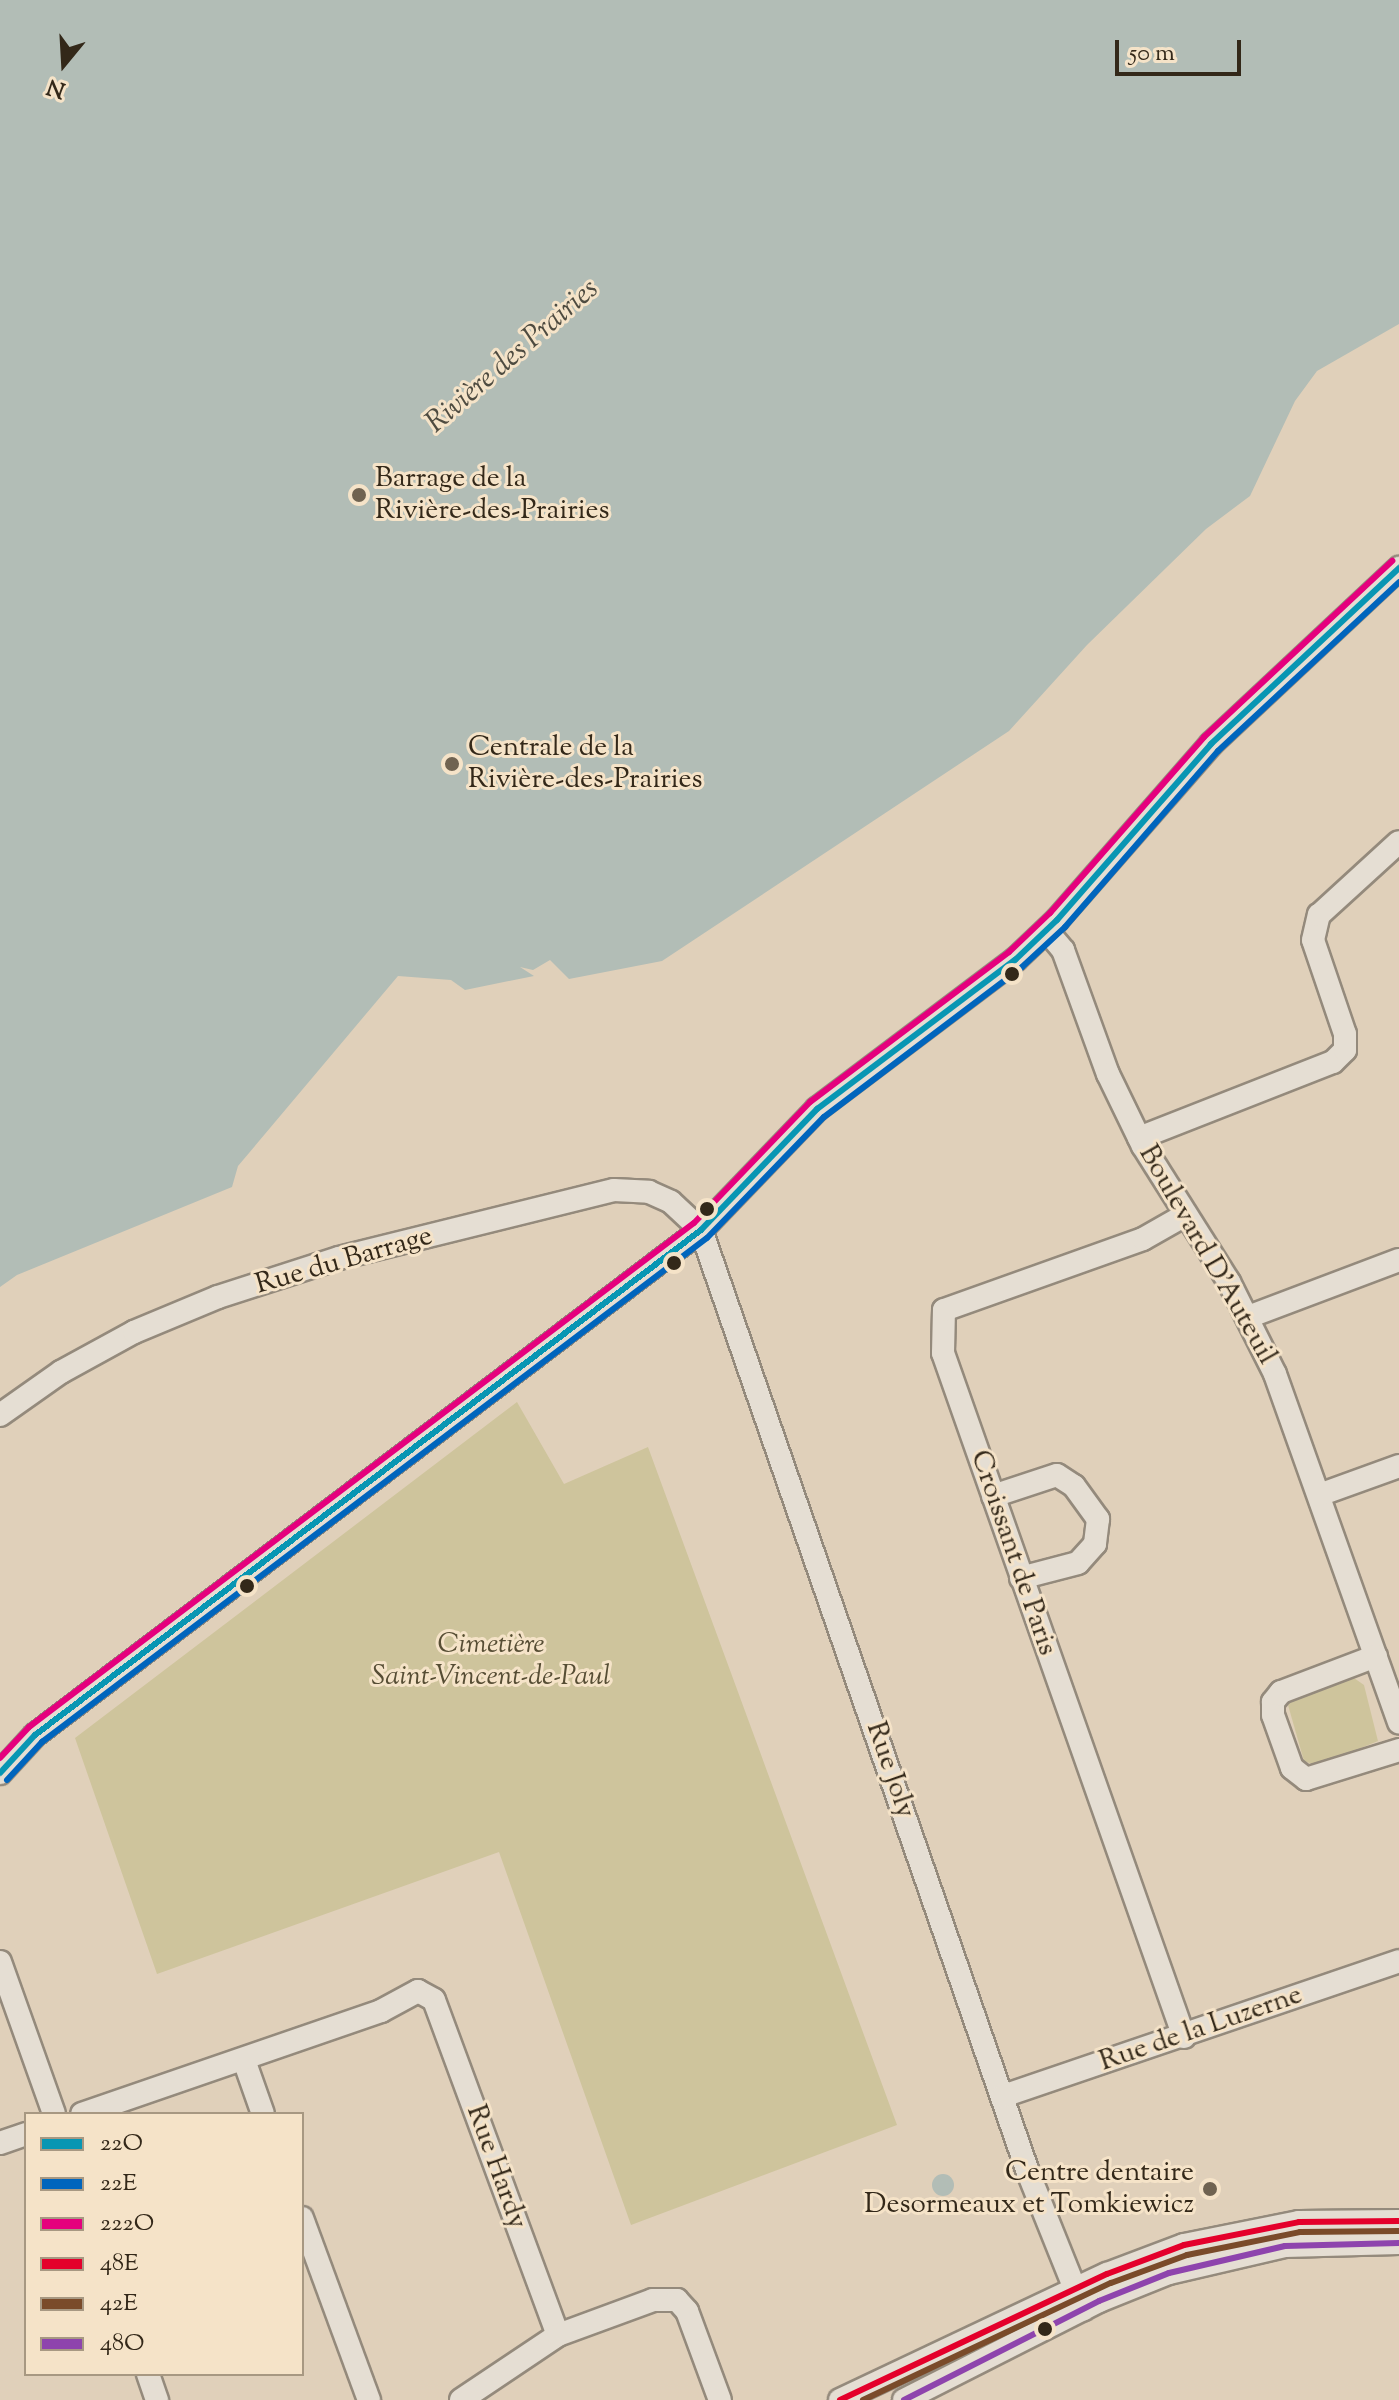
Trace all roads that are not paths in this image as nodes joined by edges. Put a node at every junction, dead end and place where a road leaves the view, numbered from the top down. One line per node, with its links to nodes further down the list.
1 (1399, 568): 3 (street)
2 (1399, 842): 4 (street)
3 (1047, 931): 4 (street, Boulevard D'Auteuil); 6 (street)
4 (1139, 1138): 5 (street, Boulevard D'Auteuil)
5 (1185, 1215): 8 (street, Boulevard D'Auteuil); 12 (street, Croissant de Paris)
6 (701, 1230): 9 (street, Rue du Barrage); 18 (street); 23 (street, Rue Joly)
7 (1399, 1260): 8 (street)
8 (1248, 1317): 11 (street, Boulevard D'Auteuil)
9 (0, 1415)
10 (1399, 1466): 11 (street)
11 (1319, 1495): 14 (street, Boulevard D'Auteuil)
12 (993, 1496): 13 (street, Croissant de Paris); 13 (street)
13 (1021, 1578): 21 (street, Croissant de Paris)
14 (1376, 1656): 15 (street, Boulevard D'Auteuil); 17 (street)
15 (1392, 1677): 16 (street, Boulevard D'Auteuil)
16 (1399, 1723)
17 (1399, 1750)
18 (0, 1773)
19 (1399, 1961): 21 (street, Rue de la Luzerne)
20 (0, 1962): 24 (street)
21 (1184, 2037): 23 (street, Rue de la Luzerne)
22 (244, 2060): 25 (street); 26 (street); 33 (street, Rue Hardy)
23 (1003, 2096): 32 (street, Rue Joly)
24 (53, 2112)
25 (88, 2112)
26 (262, 2112)
27 (24, 2135): 28 (street)
28 (0, 2143)
29 (1399, 2221): 32 (street)
30 (304, 2223): 36 (street)
31 (1399, 2243): 32 (street)
32 (1079, 2299): 39 (street); 40 (street)
33 (558, 2335): 37 (street); 38 (street)
34 (149, 2376): 35 (street)
35 (157, 2400)
36 (369, 2400)
37 (461, 2400)
38 (720, 2400)
39 (840, 2400)
40 (904, 2400)

